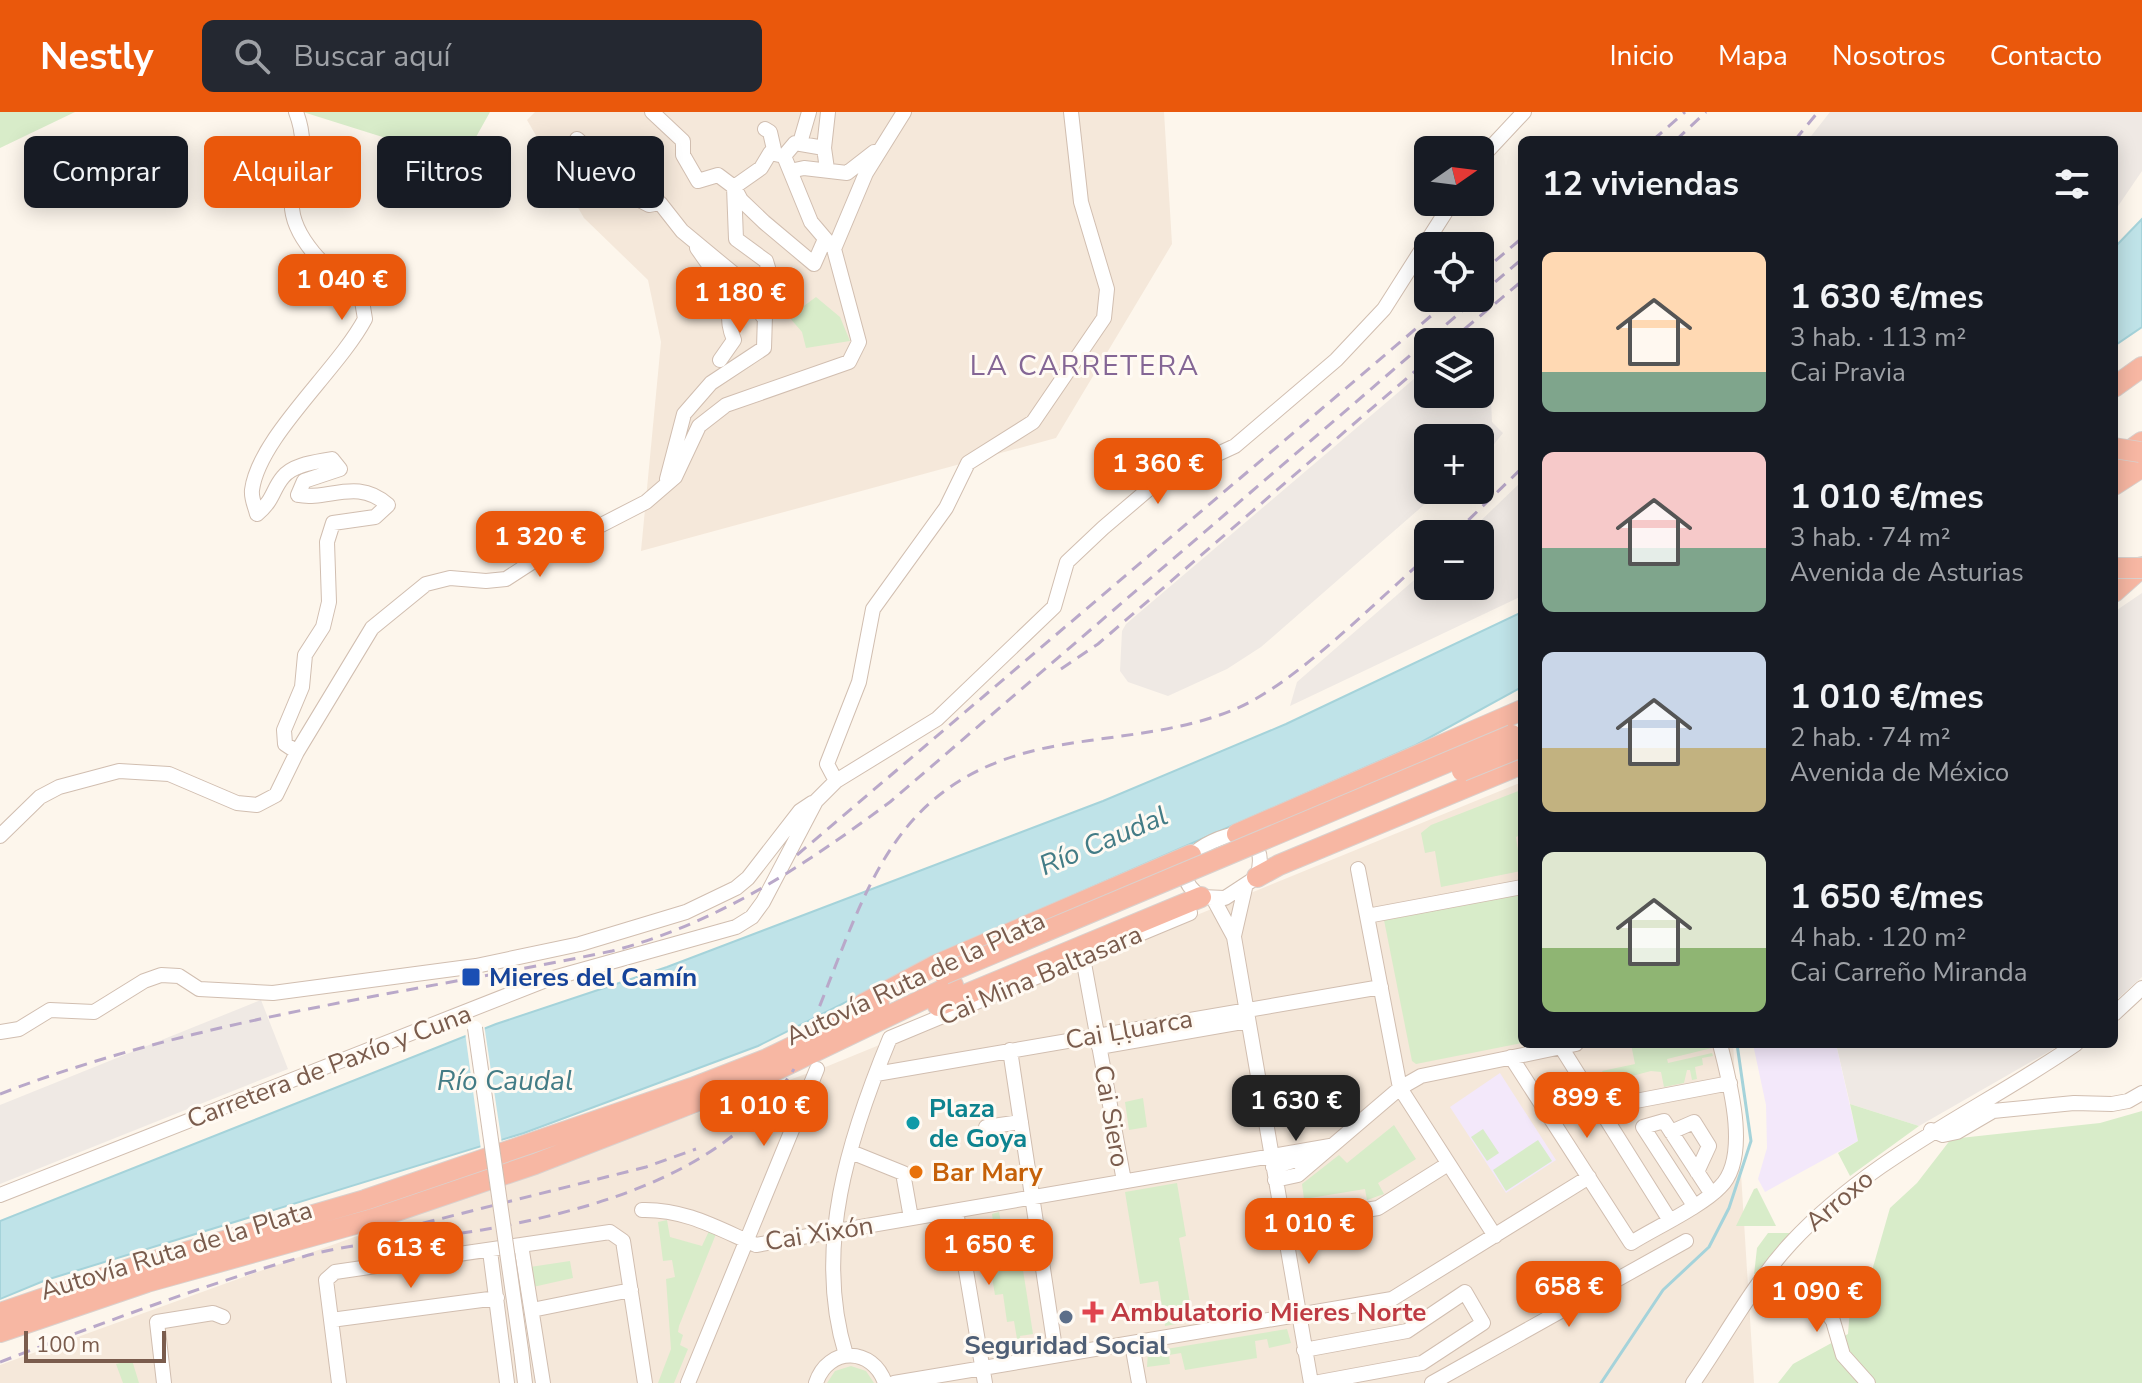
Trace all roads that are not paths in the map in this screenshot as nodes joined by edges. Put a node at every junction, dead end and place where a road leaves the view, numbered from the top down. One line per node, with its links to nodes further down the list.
1 (296, 112): 37 (street)
2 (652, 112): 16 (street)
3 (809, 112): 9 (street)
4 (828, 112): 11 (street)
5 (904, 112): 12 (street)
6 (1071, 112): 38 (street)
7 (1524, 112): 10 (street)
8 (765, 129): 13 (street)
9 (800, 143): 11 (street); 13 (street)
10 (1494, 144)
11 (824, 148): 14 (street)
12 (881, 149): 14 (street); 20 (street)
13 (780, 155): 15 (street); 16 (street)
14 (827, 169): 15 (street)
15 (790, 171): 20 (street)
16 (734, 187): 20 (street); 21 (street)
17 (664, 208): 19 (street)
18 (1443, 216): 38 (street)
19 (688, 235): 21 (street); 22 (street)
20 (830, 244): 29 (street)
21 (764, 318): 22 (street)
22 (766, 343): 29 (street)
23 (2142, 367): 24 (highway)
24 (2118, 384)
25 (2118, 451): 26 (highway, bridge)
26 (2142, 453): 27 (highway); 28 (highway)
27 (2118, 461)
28 (2118, 480)
29 (667, 484): 37 (street)
30 (2118, 568): 31 (highway, bridge)
31 (2142, 569): 32 (highway); 33 (highway)
32 (2118, 574)
33 (2118, 589)
34 (1518, 712): 40 (highway)
35 (1518, 743): 44 (highway)
36 (1518, 743): 50 (highway, Autovía Ruta de la Plata, bridge)
37 (297, 752): 41 (street)
38 (836, 781): 39 (street)
39 (816, 801): 54 (street, Carretera de Paxío y Cuna); 56 (street)
40 (1237, 834): 42 (street); 44 (street)
41 (0, 836)
42 (1191, 855): 46 (street); 65 (highway)
43 (1358, 869): 47 (street)
44 (1251, 883): 46 (street); 48 (street)
45 (1518, 888): 47 (street)
46 (1202, 903): 48 (street); 49 (street, Cai Mina Baltasara); 57 (highway)
47 (1367, 916): 51 (street)
48 (1234, 937): 55 (street)
49 (1083, 958): 58 (street, Cai Siero); 67 (street, Cai Mina Baltasara)
50 (949, 979): 57 (highway, Autovía Ruta de la Plata); 65 (highway, Autovía Ruta de la Plata)
51 (1381, 987): 55 (street, Cai Ḷḷuarca); 69 (street)
52 (2142, 988): 53 (street)
53 (2118, 1010)
54 (472, 1011): 84 (street, Carretera de Paxío y Cuna); 116 (street, bridge)
55 (1247, 1015): 58 (street, Cai Ḷḷuarca); 79 (street)
56 (0, 1032)
57 (840, 1040): 106 (highway, Autovía Ruta de la Plata)
58 (1098, 1041): 63 (street, Cai Ḷḷuarca); 82 (street, Cai Siero)
59 (1556, 1048): 64 (street)
60 (1562, 1048): 71 (street)
61 (1721, 1048): 68 (street)
62 (2069, 1048): 74 (street, Arroxo)
63 (1010, 1050): 67 (street, Cai Ḷḷuarca); 72 (street)
64 (1511, 1057): 69 (street); 81 (street)
65 (767, 1059): 102 (highway, Autovía Ruta de la Plata)
66 (817, 1069): 94 (street)
67 (876, 1074): 77 (street)
68 (1730, 1083): 71 (street); 83 (street)
69 (1400, 1088): 76 (street); 78 (street)
70 (2142, 1093): 74 (street)
71 (1599, 1108): 90 (street)
72 (1021, 1122): 73 (street); 85 (street)
73 (986, 1127)
74 (1931, 1130): 99 (street, Arroxo)
75 (1671, 1132): 80 (street); 80 (street); 86 (street)
76 (1330, 1146): 79 (street); 79 (street)
77 (851, 1152): 89 (street); 92 (street)
78 (1448, 1164): 91 (street); 93 (street)
79 (1273, 1167): 82 (street, Cai Xixón); 91 (street)
80 (1697, 1172): 83 (street)
81 (1589, 1177): 90 (street); 93 (street)
82 (1124, 1181): 85 (street, Cai Xixón)
83 (1711, 1193): 86 (street)
84 (0, 1195)
85 (1033, 1197): 88 (street, Cai Xixón); 110 (street)
86 (1692, 1205): 90 (street)
87 (642, 1210): 94 (street)
88 (956, 1211): 89 (street, Cai Xixón); 111 (street)
89 (911, 1218): 92 (street, Cai Xixón)
90 (1669, 1219)
91 (1282, 1224): 103 (street)
92 (833, 1232): 94 (street, Cai Xixón); 109 (street)
93 (1495, 1236): 103 (street)
94 (747, 1241): 119 (street)
95 (1686, 1241): 125 (street)
96 (521, 1245): 97 (street); 98 (street); 101 (street)
97 (490, 1251): 100 (street); 105 (street)
98 (631, 1290): 101 (street); 118 (street)
99 (1755, 1291): 112 (street, Arroxo); 126 (street)
100 (497, 1298): 105 (street); 115 (street)
101 (532, 1310): 117 (street)
102 (0, 1313)
103 (1297, 1313): 107 (street); 108 (street)
104 (223, 1317): 113 (street)
105 (331, 1320): 114 (street)
106 (0, 1332)
107 (1132, 1344): 110 (street); 123 (street)
108 (1304, 1350): 124 (street); 124 (street)
109 (846, 1355): 120 (street); 121 (street)
110 (1056, 1355): 111 (street)
111 (984, 1376): 122 (street)
112 (1696, 1379)
113 (164, 1383)
114 (339, 1383)
115 (507, 1383)
116 (525, 1383)
117 (543, 1383)
118 (645, 1383)
119 (689, 1383)
120 (816, 1383)
121 (885, 1383)
122 (894, 1383)
123 (1139, 1383)
124 (1312, 1383)
125 (1432, 1383)
126 (1868, 1383)

